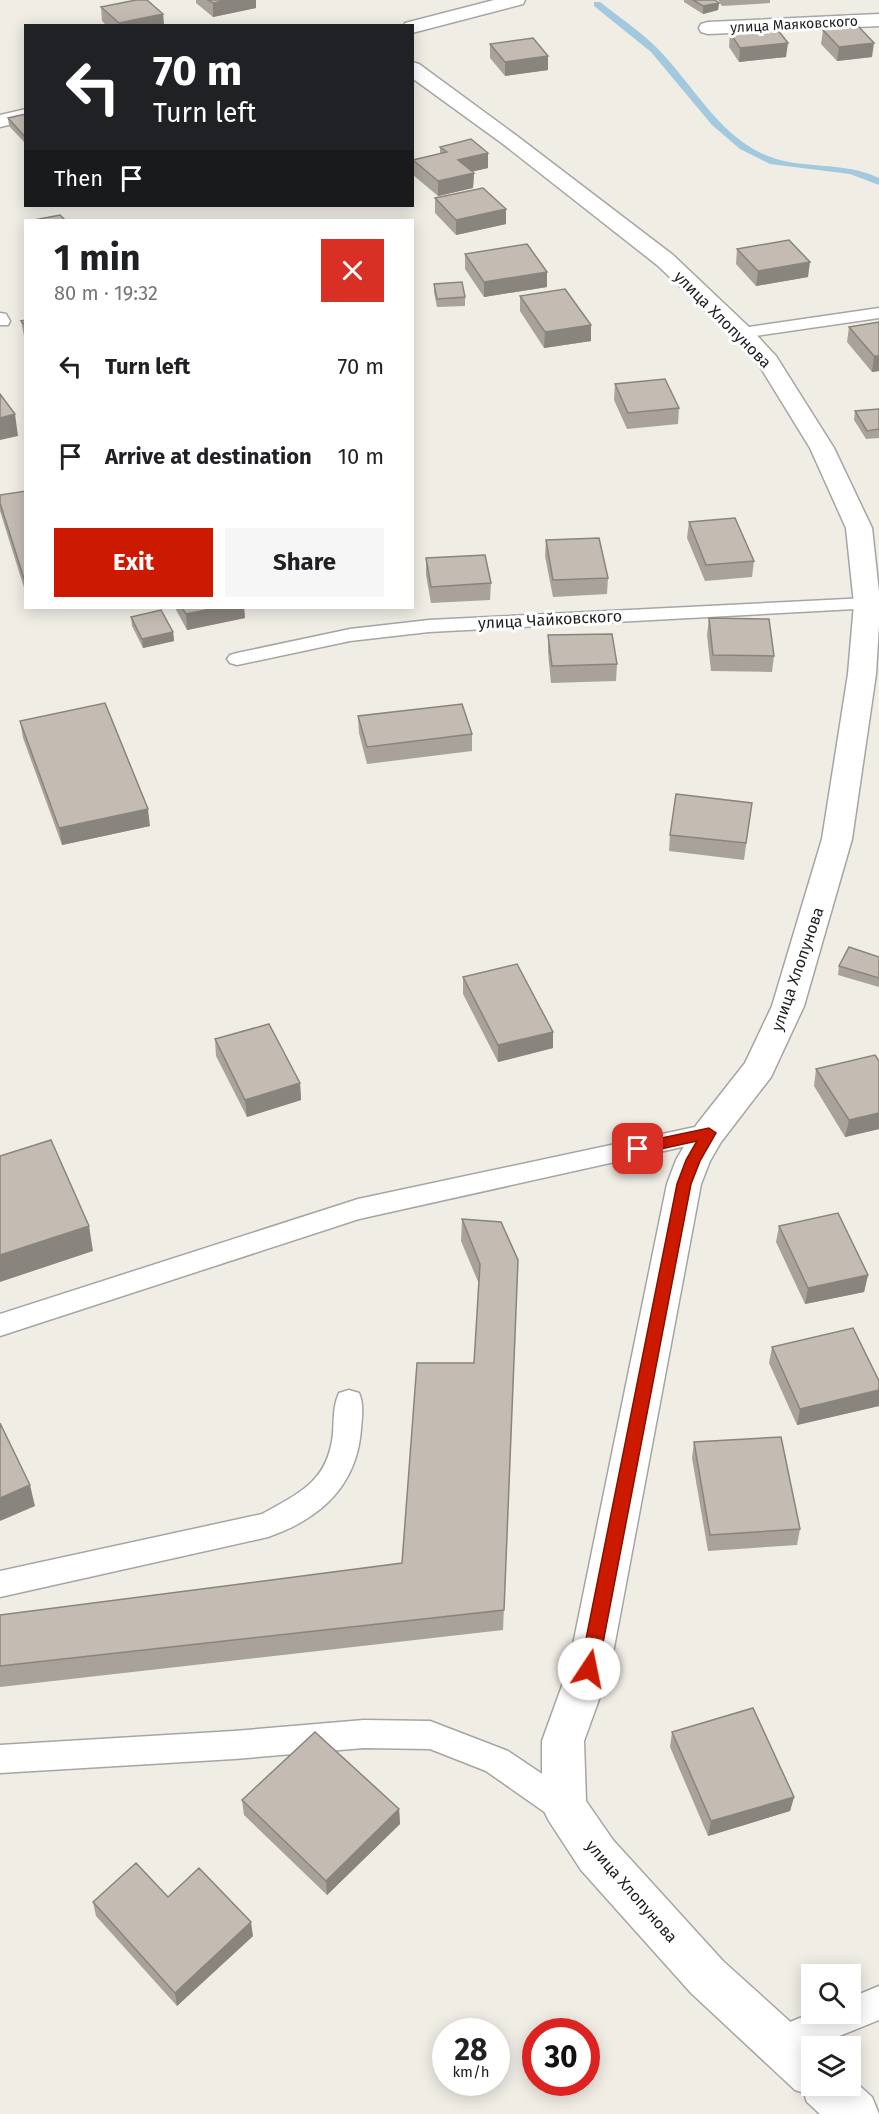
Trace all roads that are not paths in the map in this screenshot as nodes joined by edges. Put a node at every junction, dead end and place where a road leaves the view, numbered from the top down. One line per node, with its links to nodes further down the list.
1 (516, 0): 3 (street)
2 (879, 20): 4 (street, улица Маяковского)
3 (414, 26)
4 (708, 28)
5 (414, 69): 9 (street, улица Хлопунова)
6 (24, 115): 7 (street)
7 (0, 121)
8 (879, 313): 9 (lane)
9 (742, 333): 10 (street, улица Хлопунова)
10 (867, 604): 11 (lane, улица Чайковского); 12 (street, улица Хлопунова)
11 (237, 659)
12 (709, 1133): 13 (lane); 17 (street, улица Хлопунова)
13 (0, 1325)
14 (349, 1401): 15 (lane)
15 (0, 1584)
16 (0, 1760): 17 (lane)
17 (564, 1807): 19 (street, улица Хлопунова)
18 (879, 2003): 19 (lane)
19 (780, 2043): 20 (street, улица Хлопунова)
20 (801, 2063)
21 (836, 2096): 22 (street)
22 (855, 2114)

